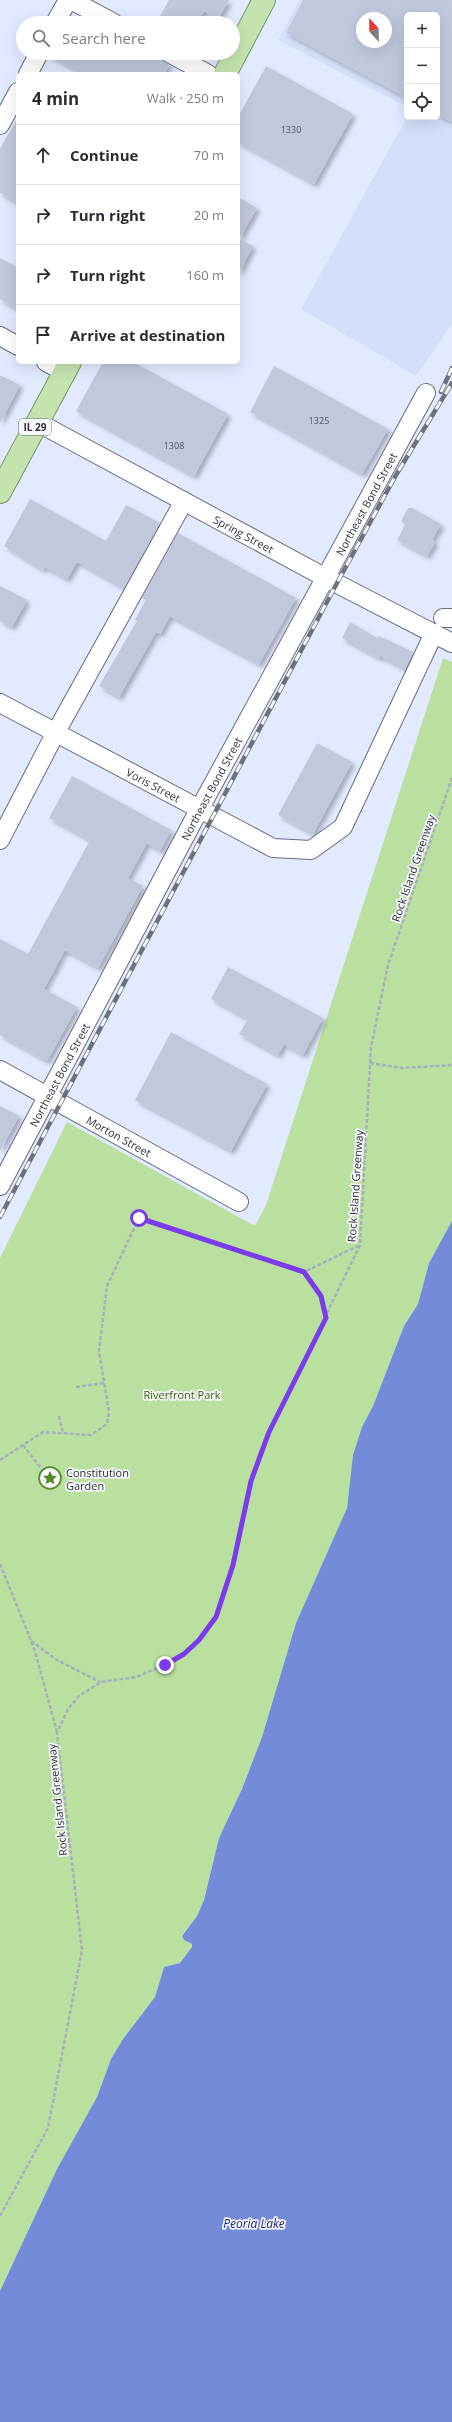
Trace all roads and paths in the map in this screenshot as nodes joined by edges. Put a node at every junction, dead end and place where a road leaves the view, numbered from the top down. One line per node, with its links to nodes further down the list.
1 (68, 0): 4 (street)
2 (72, 0): 5 (street)
3 (264, 0): 6 (main road)
4 (59, 16)
5 (101, 16)
6 (240, 44)
7 (35, 60): 10 (street)
8 (182, 60): 11 (street)
9 (232, 60): 12 (main road)
10 (29, 72)
11 (204, 72)
12 (225, 72)
13 (16, 96): 14 (street)
14 (0, 125)
15 (0, 336): 16 (street)
16 (16, 345)
17 (60, 365): 19 (main road, IL 29)
18 (426, 393): 22 (street, Northeast Bond Street)
19 (37, 422): 20 (main road, IL 29); 21 (street, Spring Street)
20 (0, 492)
21 (184, 501): 22 (street, Spring Street); 26 (street)
22 (326, 578): 23 (street, Spring Street); 28 (street, Northeast Bond Street)
23 (443, 623): 24 (street, Spring Street); 28 (street, Voris Street)
24 (452, 642)
25 (0, 703): 26 (street, Voris Street)
26 (56, 732): 28 (street, Voris Street); 29 (street)
27 (452, 778): 30 (path, Rock Island Greenway)
28 (200, 808): 33 (street, Northeast Bond Street)
29 (0, 840)
30 (370, 1063): 31 (path); 36 (path, Rock Island Greenway)
31 (452, 1065)
32 (0, 1070): 33 (street, Morton Street)
33 (48, 1096): 34 (street, Northeast Bond Street); 35 (street, Morton Street)
34 (0, 1186)
35 (239, 1202)
36 (360, 1245): 37 (path); 38 (path, Rock Island Greenway)
37 (304, 1272): 38 (path); 39 (path)
38 (326, 1318): 48 (path, Rock Island Greenway)
39 (104, 1383): 40 (path); 42 (path)
40 (76, 1387)
41 (59, 1416): 42 (path)
42 (63, 1433): 43 (path)
43 (23, 1445): 44 (path); 45 (path)
44 (0, 1460)
45 (44, 1472): 45 (path)
46 (0, 1564): 47 (path)
47 (31, 1640): 48 (path); 49 (path)
48 (101, 1682): 49 (path, Rock Island Greenway)
49 (57, 1732): 50 (path, Rock Island Greenway)
50 (0, 2216)

